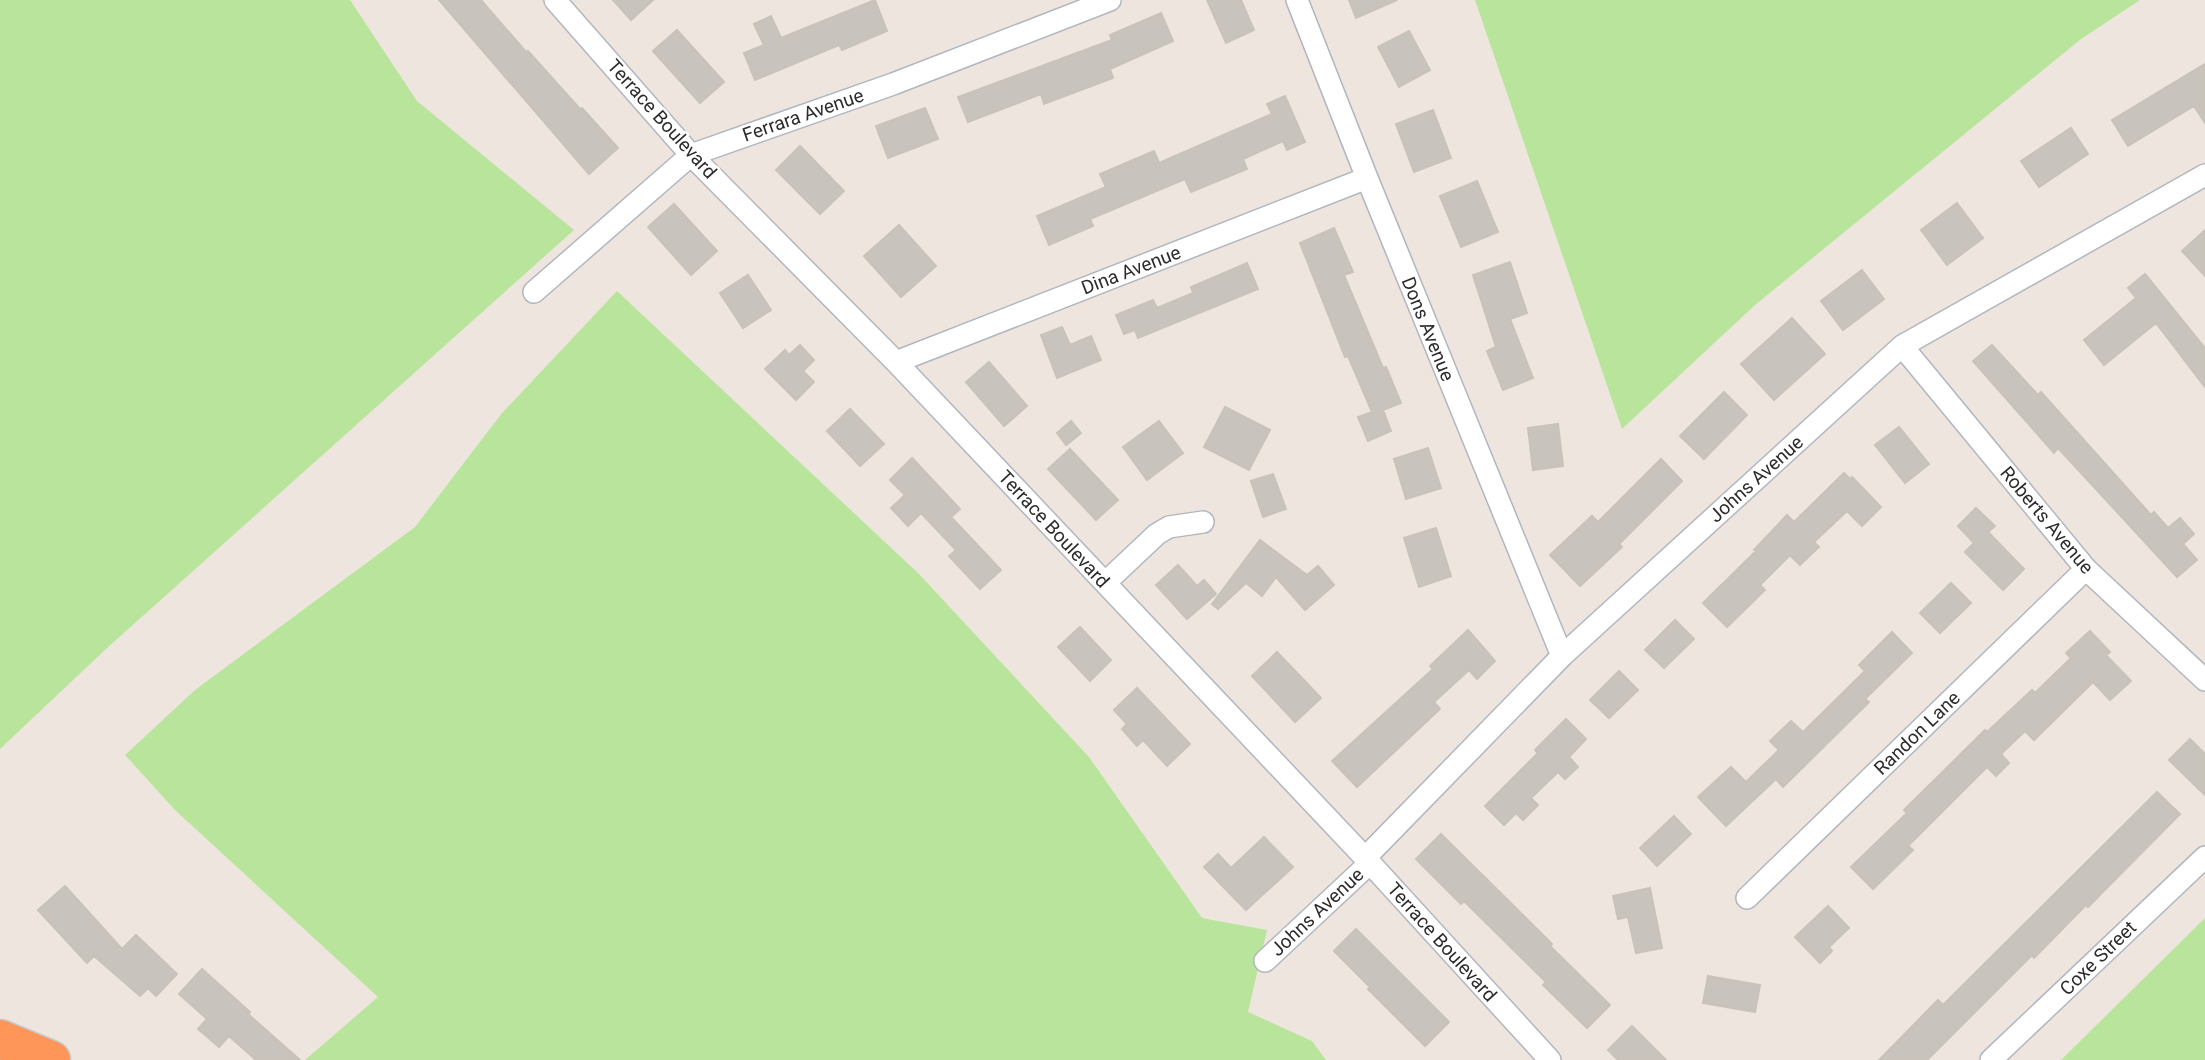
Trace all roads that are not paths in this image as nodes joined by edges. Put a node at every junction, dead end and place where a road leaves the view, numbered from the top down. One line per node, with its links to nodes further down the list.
1 (555, 0): 4 (street, Terrace Boulevard)
2 (1110, 0): 4 (street, Ferrara Avenue)
3 (1297, 0): 6 (street, Dons Avenue)
4 (691, 155): 7 (street, Ferrara Avenue); 9 (street, Terrace Boulevard)
5 (2205, 175): 8 (street, Johns Avenue)
6 (1367, 178): 9 (street, Dina Avenue); 13 (street, Dons Avenue)
7 (534, 292)
8 (1902, 346): 11 (street, Roberts Avenue); 13 (street, Johns Avenue)
9 (896, 362): 12 (street, Terrace Boulevard)
10 (1203, 522): 12 (street)
11 (2087, 569): 14 (street, Roberts Avenue); 17 (street, Randon Lane)
12 (1105, 583): 16 (street, Terrace Boulevard)
13 (1562, 656): 16 (street, Johns Avenue)
14 (2205, 680)
15 (2205, 856): 22 (street, Coxe Street)
16 (1367, 860): 18 (street, Johns Avenue); 21 (street, Terrace Boulevard)
17 (1747, 898)
18 (1265, 961)
19 (0, 1039): 20 (highway)
20 (51, 1060)
21 (1550, 1060)
22 (1992, 1060)

